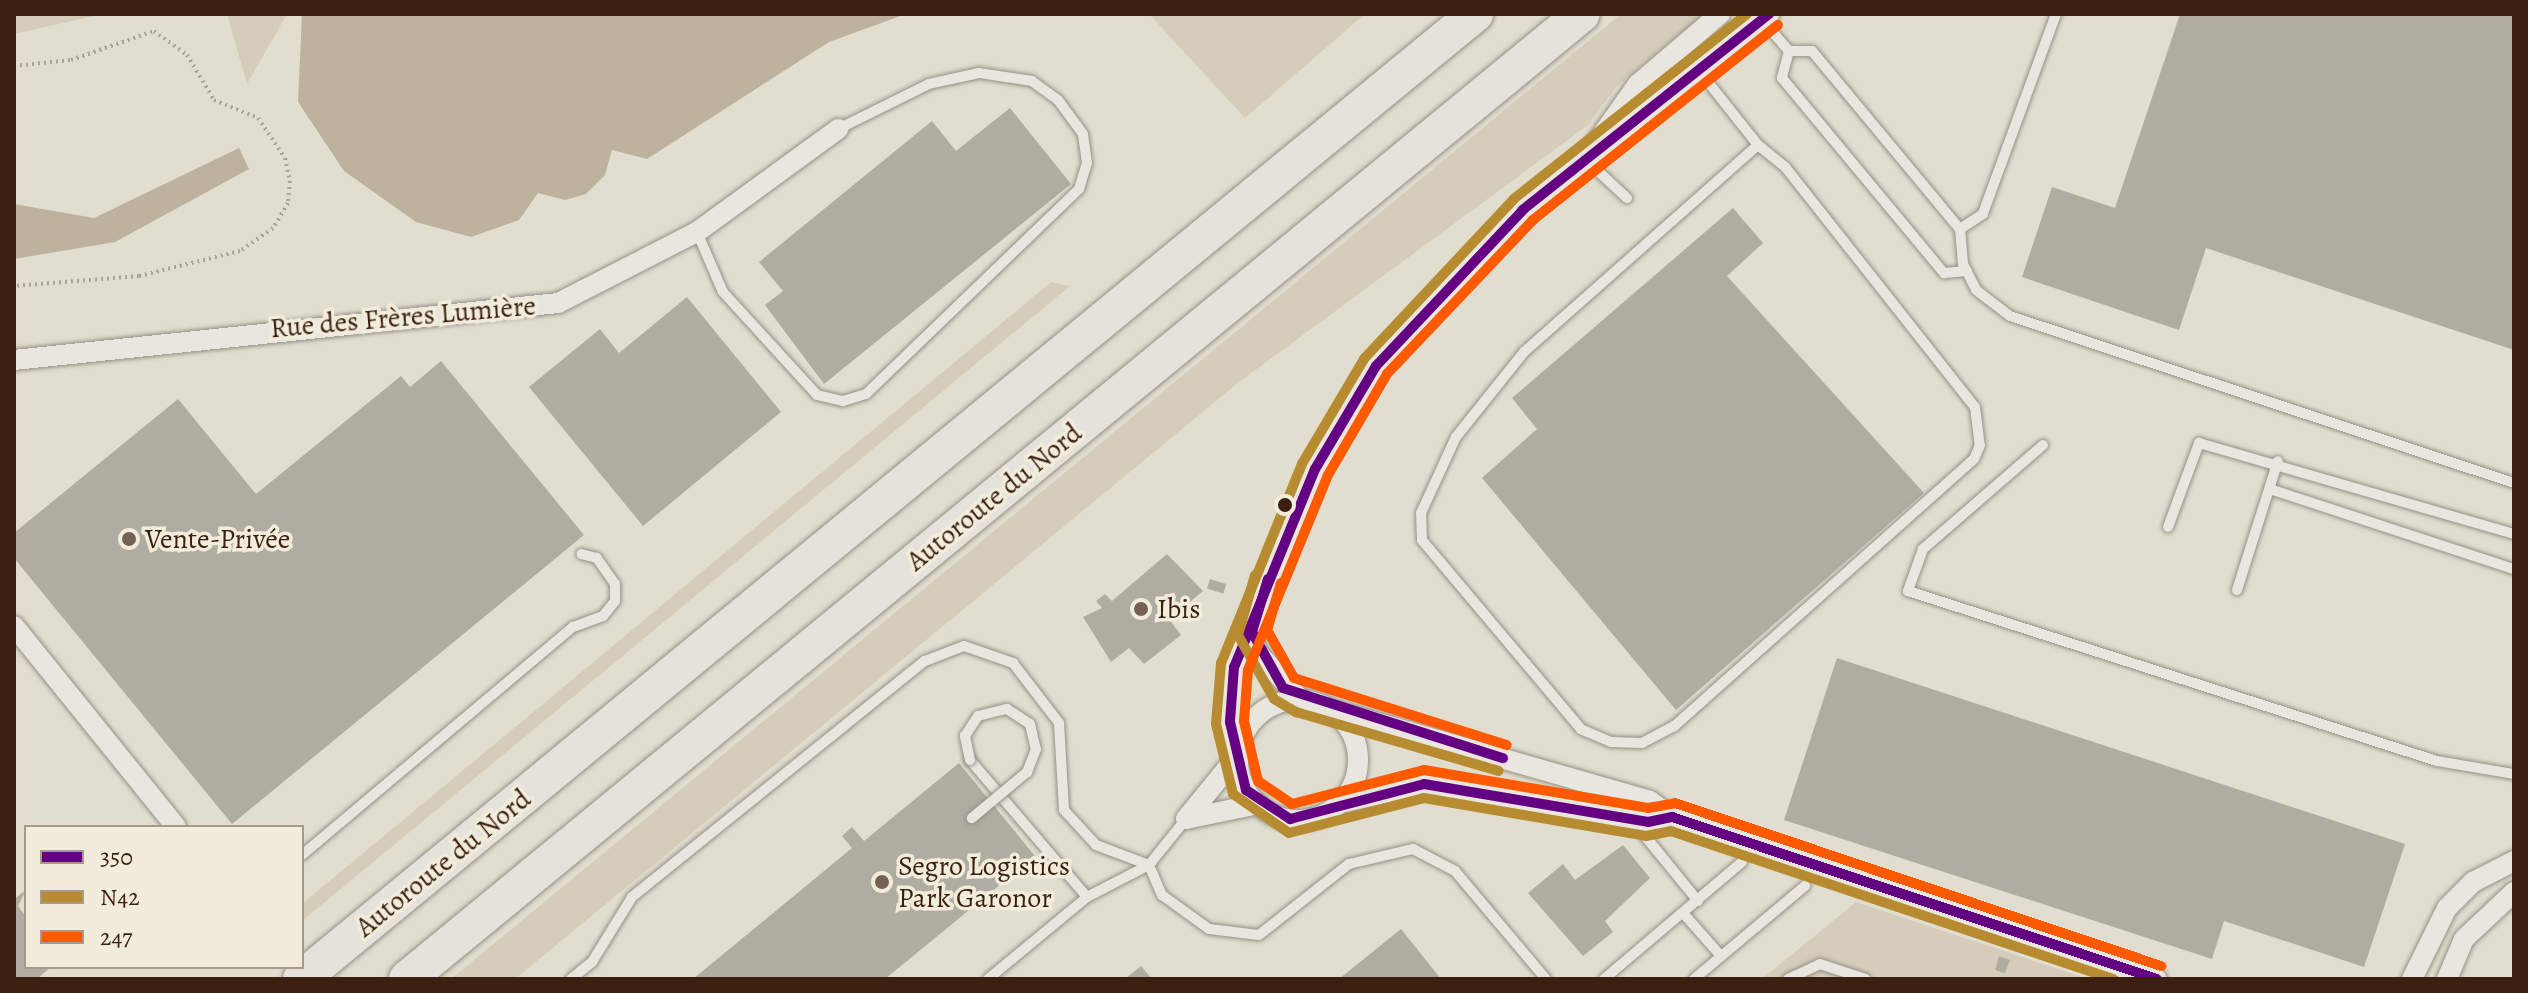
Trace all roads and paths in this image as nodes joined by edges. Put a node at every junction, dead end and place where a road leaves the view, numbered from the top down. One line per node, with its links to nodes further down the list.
1 (1475, 14): 51 (highway, Autoroute du Nord)
2 (1582, 14): 52 (highway, Autoroute du Nord)
3 (1720, 14): 6 (street)
4 (2056, 14): 14 (lane)
5 (1763, 16): 7 (lane); 9 (street)
6 (1678, 50): 9 (street); 12 (street)
7 (1789, 51): 14 (lane); 16 (lane)
8 (14, 66): 17 (path)
9 (1700, 72): 11 (lane); 12 (street)
10 (838, 129): 15 (street, Rue des Frères Lumière); 15 (lane)
11 (1758, 145): 11 (lane)
12 (1585, 159): 13 (lane); 29 (street)
13 (1627, 198)
14 (1960, 229): 16 (lane)
15 (697, 232): 18 (street, Rue des Frères Lumière)
16 (1967, 271): 21 (lane)
17 (14, 286)
18 (14, 360)
19 (2043, 445): 33 (lane)
20 (2278, 461): 22 (lane); 23 (lane); 24 (lane)
21 (2514, 483)
22 (2270, 489): 26 (lane); 27 (lane)
23 (2168, 527)
24 (2514, 534)
25 (581, 554): 41 (lane)
26 (2514, 569)
27 (2237, 590)
28 (14, 626): 40 (street)
29 (1252, 632): 30 (street); 32 (street)
30 (1300, 699): 31 (street); 32 (street)
31 (1330, 709): 34 (street); 36 (street)
32 (1238, 755): 35 (street); 38 (street)
33 (2514, 774)
34 (1340, 803): 35 (street); 39 (street)
35 (1258, 804): 38 (street)
36 (1672, 817): 39 (street); 60 (street)
37 (972, 818): 47 (lane, bridge)
38 (1186, 819): 44 (lane)
39 (1648, 822): 48 (lane)
40 (174, 825)
41 (304, 853)
42 (2514, 861): 61 (street)
43 (1742, 862): 48 (lane)
44 (1149, 865): 47 (lane); 53 (lane); 55 (lane)
45 (1805, 886): 50 (lane)
46 (2514, 892): 62 (street)
47 (1087, 897): 54 (lane)
48 (1698, 901): 49 (lane)
49 (1683, 913): 50 (lane); 56 (lane)
50 (1721, 956): 57 (lane)
51 (301, 979)
52 (407, 979)
53 (571, 979)
54 (988, 979)
55 (1546, 979)
56 (1604, 979)
57 (1694, 979)
58 (1788, 979): 59 (lane)
59 (1866, 979)
60 (2157, 979)
61 (2412, 979)
62 (2447, 979)

